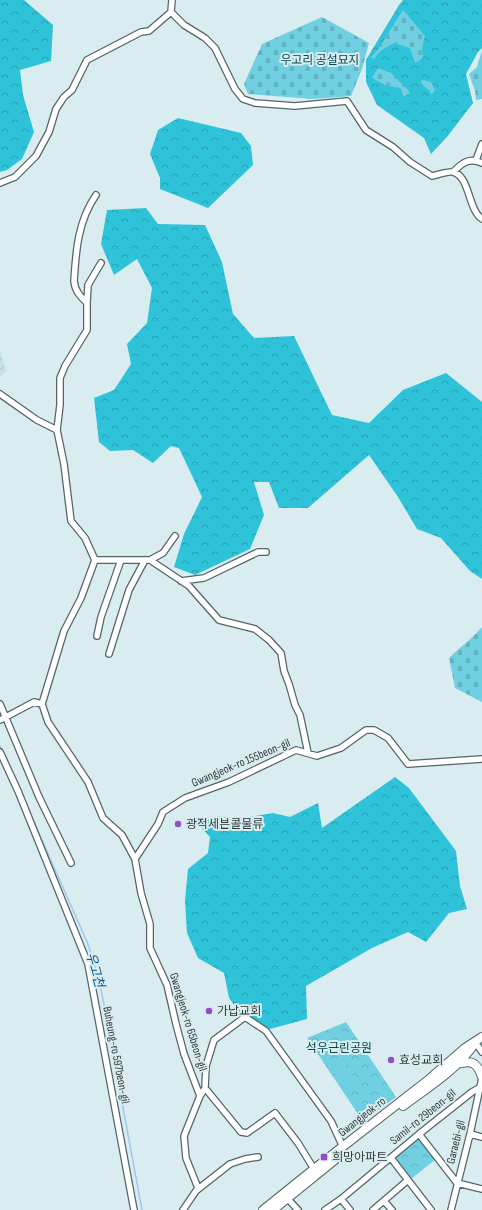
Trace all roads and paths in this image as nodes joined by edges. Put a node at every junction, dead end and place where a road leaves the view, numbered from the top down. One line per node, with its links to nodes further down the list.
1 (172, 0): 2 (street)
2 (171, 12): 6 (street); 7 (street)
3 (482, 144): 4 (street)
4 (476, 160): 5 (street); 6 (street)
5 (482, 162)
6 (453, 172): 9 (street)
7 (0, 183)
8 (96, 195): 11 (street)
9 (482, 219)
10 (101, 263): 11 (street)
11 (87, 303): 13 (street)
12 (0, 394): 13 (street)
13 (57, 430): 16 (street)
14 (175, 536): 18 (street)
15 (266, 552): 19 (street)
16 (95, 560): 17 (street); 23 (street)
17 (121, 560): 18 (street); 20 (street)
18 (147, 560): 19 (street); 21 (street)
19 (181, 581): 26 (street)
20 (97, 636)
21 (109, 654)
22 (0, 704): 24 (street)
23 (42, 704): 24 (street); 28 (street, Gwangjeok-ro 65beon-gil)
24 (3, 718): 29 (street)
25 (0, 752): 53 (street, Buheung-ro 597beon-gil)
26 (308, 753): 27 (street, Gwangjeok-ro 155beon-gil); 28 (street, Gwangjeok-ro 155beon-gil)
27 (482, 759)
28 (135, 858): 37 (street, Gwangjeok-ro 65beon-gil)
29 (71, 863)
30 (482, 1036): 31 (main road, Gwangjeok-ro)
31 (475, 1042): 32 (street); 33 (main road, Gwangjeok-ro); 42 (main road, Gwangjeok-ro)
32 (482, 1052)
33 (455, 1065): 34 (main road); 50 (main road, Gwangjeok-ro)
34 (482, 1077): 36 (street, Garaebi-gil)
35 (205, 1088): 37 (street); 42 (street); 45 (street)
36 (481, 1088): 38 (street, Garaebi-gil); 39 (street, Samil-ro 29beon-gil)
37 (200, 1096): 48 (street)
38 (480, 1098): 40 (street, Garaebi-gil)
39 (419, 1134): 44 (street, Samil-ro 29beon-gil); 47 (street)
40 (470, 1134): 41 (street); 47 (street, Garaebi-gil)
41 (482, 1137)
42 (343, 1147): 45 (main road, Gwangjeok-ro)
43 (258, 1157): 48 (street)
44 (391, 1158): 46 (street); 51 (street, Samil-ro 29beon-gil)
45 (314, 1169): 55 (main road, Gwangjeok-ro)
46 (408, 1180): 52 (street); 62 (street)
47 (457, 1183): 49 (street); 63 (street, Garaebi-gil)
48 (197, 1190): 54 (street)
49 (482, 1190)
50 (287, 1198): 56 (main road, Gwangjeok-ro); 57 (street)
51 (341, 1199): 58 (street, Samil-ro 29beon-gil); 59 (street)
52 (384, 1201): 60 (street); 61 (street)
53 (134, 1210)
54 (183, 1210)
55 (263, 1210)
56 (272, 1210)
57 (298, 1210)
58 (325, 1210)
59 (350, 1210)
60 (373, 1210)
61 (392, 1210)
62 (431, 1210)
63 (451, 1210)

